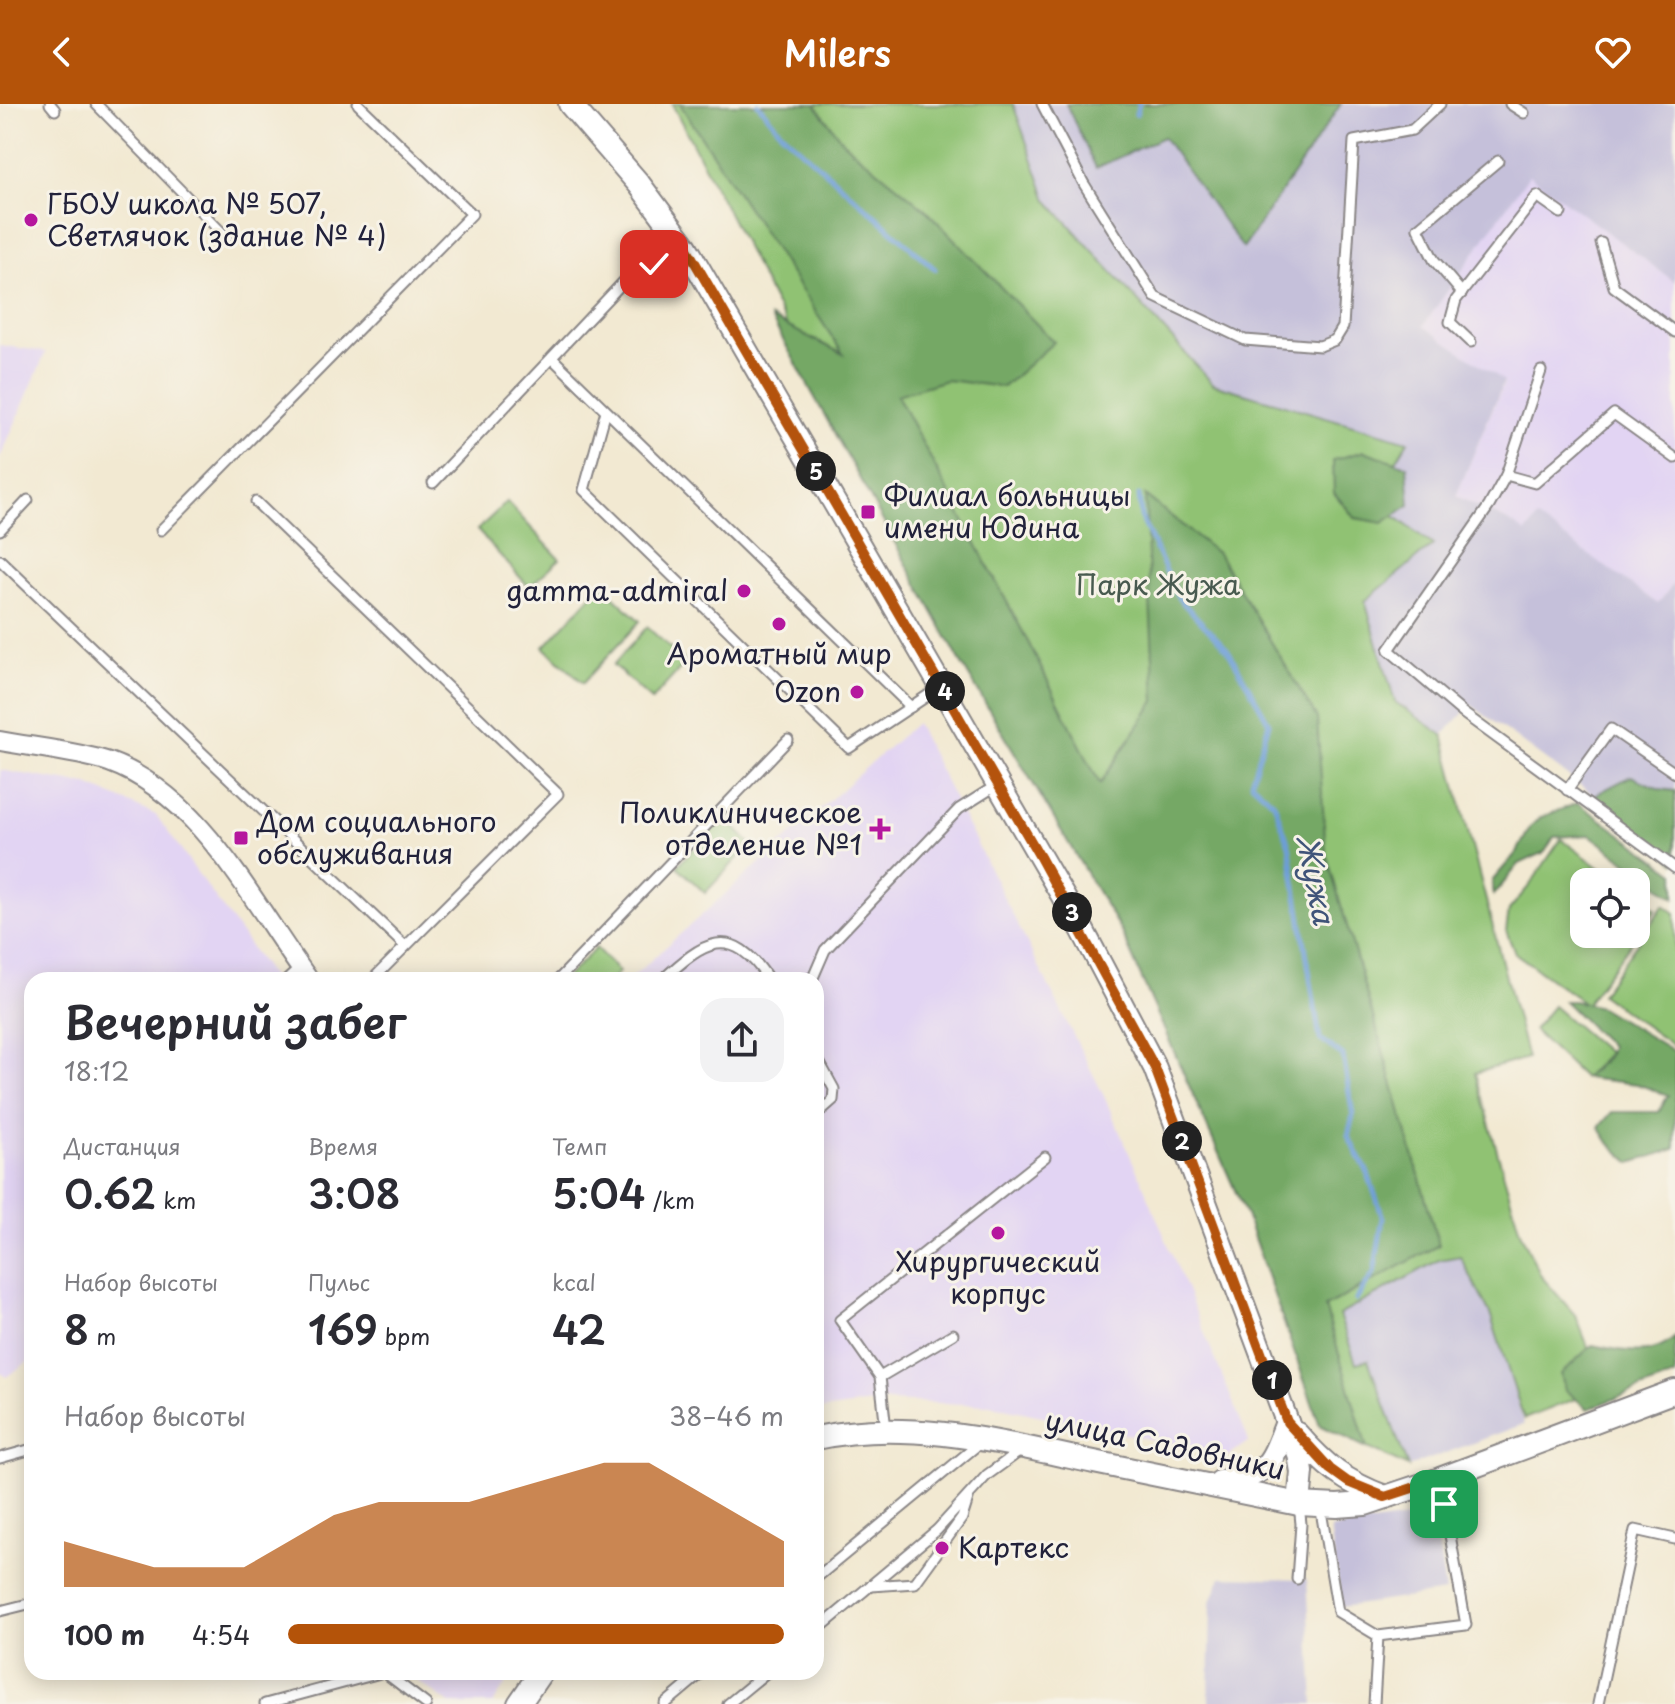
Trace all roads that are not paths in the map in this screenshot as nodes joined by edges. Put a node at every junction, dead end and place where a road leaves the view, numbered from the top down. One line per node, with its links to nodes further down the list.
1 (96, 104): 10 (lane)
2 (358, 104): 25 (lane)
3 (570, 104): 12 (street)
4 (1042, 104): 5 (lane)
5 (1440, 104)
6 (1510, 104): 7 (lane)
7 (1524, 113)
8 (1498, 161): 13 (lane)
9 (1561, 213): 13 (lane)
10 (227, 238)
11 (1601, 243): 14 (lane)
12 (686, 247): 16 (lane); 27 (street)
13 (1462, 293): 15 (lane)
14 (1675, 332)
15 (1471, 342)
16 (552, 358): 18 (lane); 21 (lane)
17 (1541, 371): 20 (lane)
18 (606, 411): 28 (lane); 28 (lane)
19 (1675, 458): 20 (lane)
20 (1506, 475): 33 (lane)
21 (433, 483)
22 (28, 500): 24 (lane)
23 (256, 502): 35 (lane)
24 (0, 530)
25 (161, 530)
26 (0, 560): 35 (lane)
27 (942, 686): 28 (lane); 32 (street)
28 (911, 707)
29 (788, 740): 38 (lane)
30 (0, 741): 36 (street)
31 (1675, 773): 33 (lane)
32 (999, 784): 41 (lane); 48 (street)
33 (1567, 790): 34 (lane)
34 (1675, 868)
35 (405, 946): 37 (lane)
36 (296, 972)
37 (380, 972)
38 (566, 972)
39 (671, 972): 40 (lane)
40 (764, 972)
41 (815, 972)
42 (824, 1071): 43 (lane)
43 (824, 1110)
44 (1045, 1157): 46 (lane)
45 (953, 1334): 46 (lane)
46 (880, 1377): 49 (lane)
47 (1675, 1391): 55 (street, улица Садовники)
48 (1287, 1422): 56 (street); 58 (street); 59 (street)
49 (886, 1430): 50 (street, улица Садовники); 51 (street, улица Садовники)
50 (824, 1437)
51 (982, 1440): 52 (street, улица Садовники); 61 (lane)
52 (1025, 1447): 56 (street, улица Садовники); 57 (lane)
53 (24, 1451): 54 (lane)
54 (0, 1458)
55 (1440, 1479): 58 (street, улица Садовники); 67 (lane)
56 (1203, 1485): 59 (street, улица Садовники)
57 (970, 1494): 63 (lane); 63 (lane)
58 (1385, 1497): 59 (street, улица Садовники)
59 (1309, 1504): 62 (lane); 67 (lane)
60 (1675, 1539): 79 (lane)
61 (824, 1571)
62 (1297, 1579)
63 (871, 1586): 66 (lane)
64 (24, 1605): 65 (lane)
65 (0, 1611)
66 (824, 1624)
67 (1378, 1636): 78 (lane)
68 (354, 1680): 73 (lane)
69 (394, 1680): 74 (lane)
70 (536, 1680): 75 (street)
71 (694, 1680): 76 (lane)
72 (757, 1680): 77 (lane)
73 (265, 1704)
74 (426, 1704)
75 (519, 1704)
76 (665, 1704)
77 (728, 1704)
78 (1374, 1704)
79 (1598, 1704)

